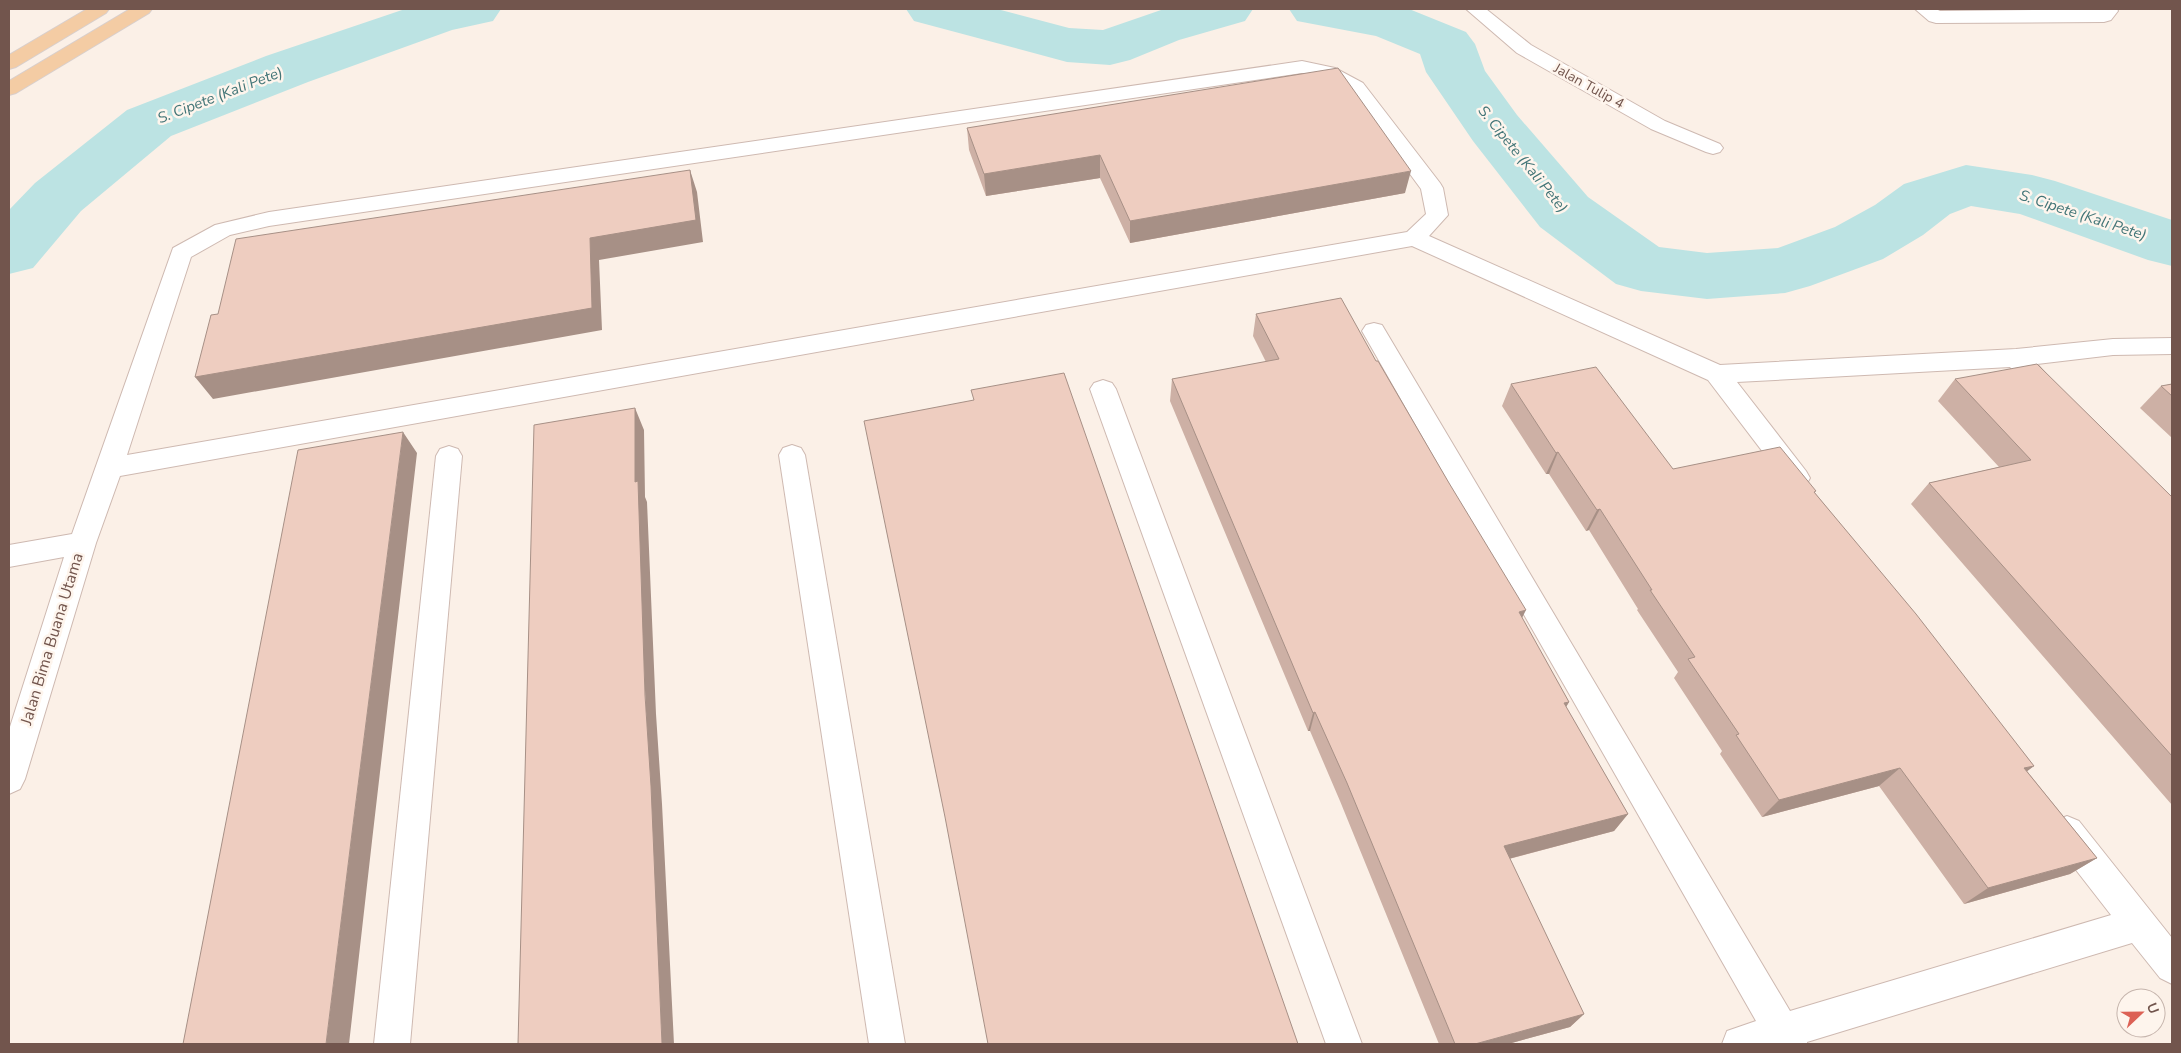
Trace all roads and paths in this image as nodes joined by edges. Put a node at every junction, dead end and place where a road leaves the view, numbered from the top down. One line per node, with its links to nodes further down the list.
1 (100, 9): 6 (main road)
2 (144, 9): 7 (main road)
3 (1475, 9): 8 (street, Jalan Tulip 4)
4 (1924, 9): 5 (street)
5 (2106, 9)
6 (9, 63)
7 (9, 89)
8 (1713, 148)
9 (1414, 238): 13 (street); 18 (street); 18 (street)
10 (1374, 331): 26 (street)
11 (2172, 346): 12 (street)
12 (2016, 358): 13 (street); 15 (street)
13 (1717, 374): 19 (street)
14 (1103, 389): 29 (street)
15 (2065, 409)
16 (792, 455): 28 (street)
17 (449, 456): 27 (street)
18 (110, 468): 20 (street)
19 (1813, 500)
20 (82, 543): 21 (street, Jalan Bima Buana Utama); 22 (street, Jalan Bima Buana Utama)
21 (9, 556)
22 (9, 779)
23 (2054, 814): 24 (street)
24 (2138, 924): 25 (street); 26 (street)
25 (2172, 966)
26 (1785, 1038): 30 (street)
27 (392, 1044)
28 (887, 1044)
29 (1344, 1044)
30 (1740, 1044)

